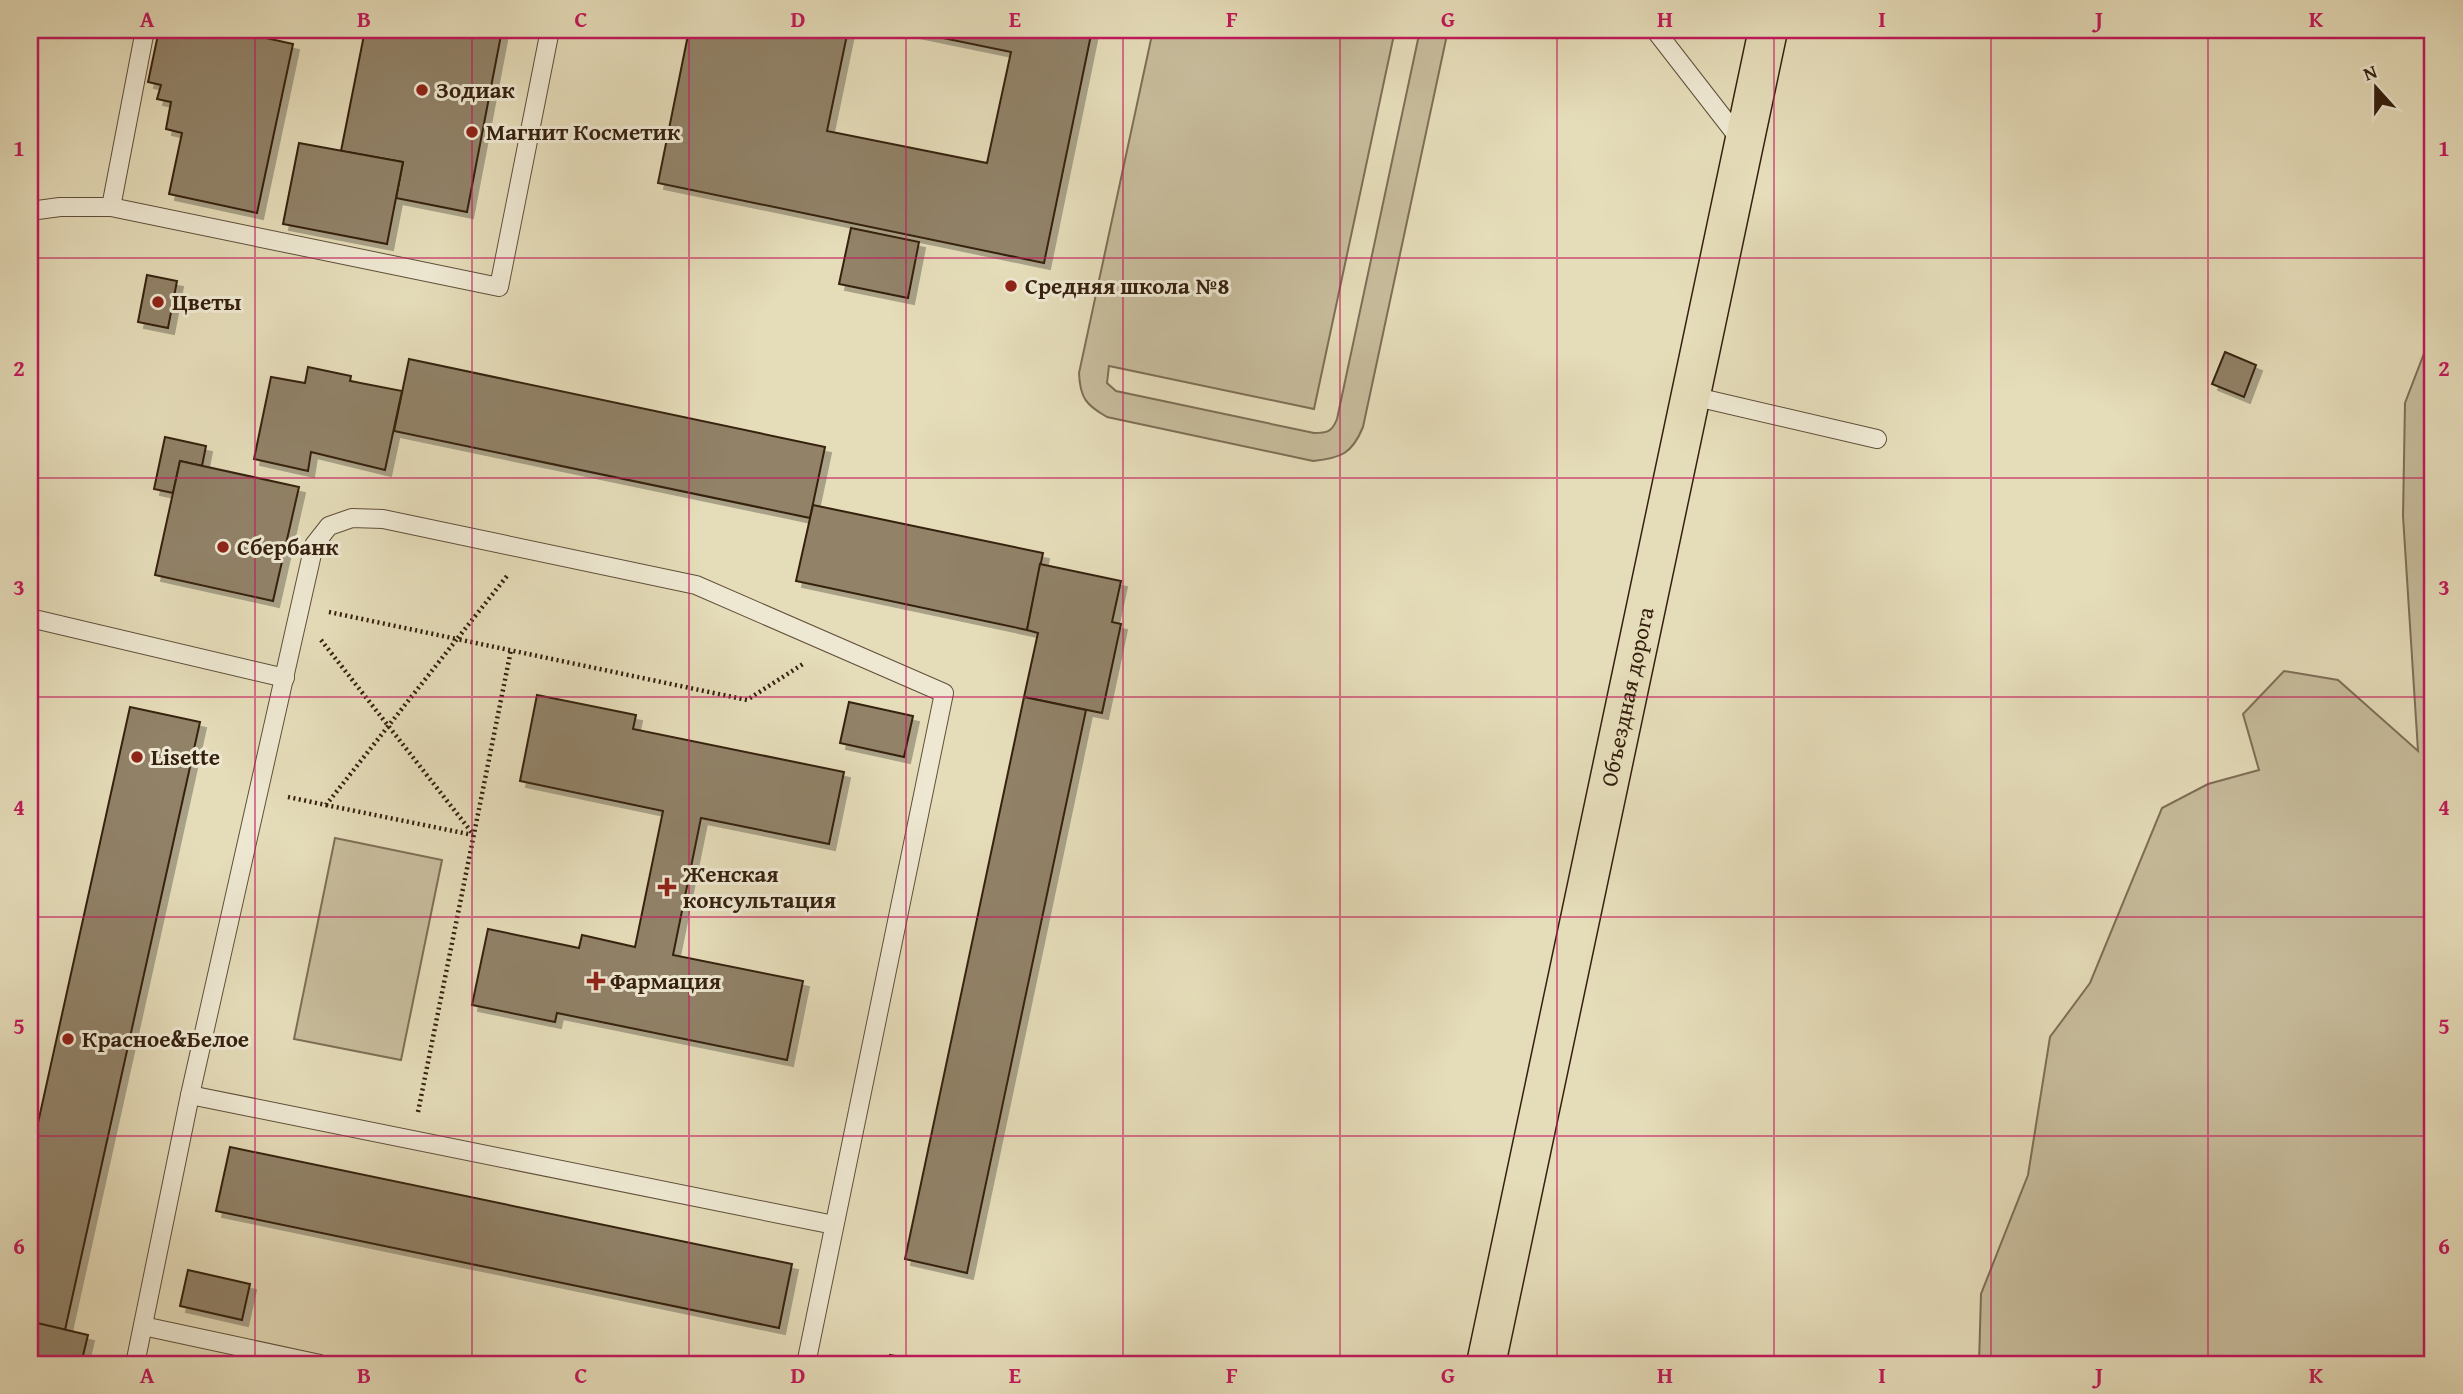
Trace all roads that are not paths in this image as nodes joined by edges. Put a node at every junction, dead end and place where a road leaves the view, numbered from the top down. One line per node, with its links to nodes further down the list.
1 (145, 30): 6 (lane)
2 (550, 30): 6 (lane)
3 (1655, 30): 5 (lane)
4 (1768, 30): 5 (main road, Объездная дорога)
5 (1744, 145): 8 (main road, Объездная дорога)
6 (111, 207): 7 (lane)
7 (30, 211)
8 (1692, 396): 9 (lane); 18 (main road, Объездная дорога)
9 (1877, 439)
10 (30, 618): 11 (lane)
11 (285, 678): 12 (lane); 13 (lane)
12 (190, 1095): 13 (lane); 14 (lane)
13 (834, 1225): 17 (lane)
14 (143, 1326): 15 (lane); 16 (lane)
15 (135, 1364)
16 (320, 1364)
17 (806, 1364)
18 (1486, 1364)

